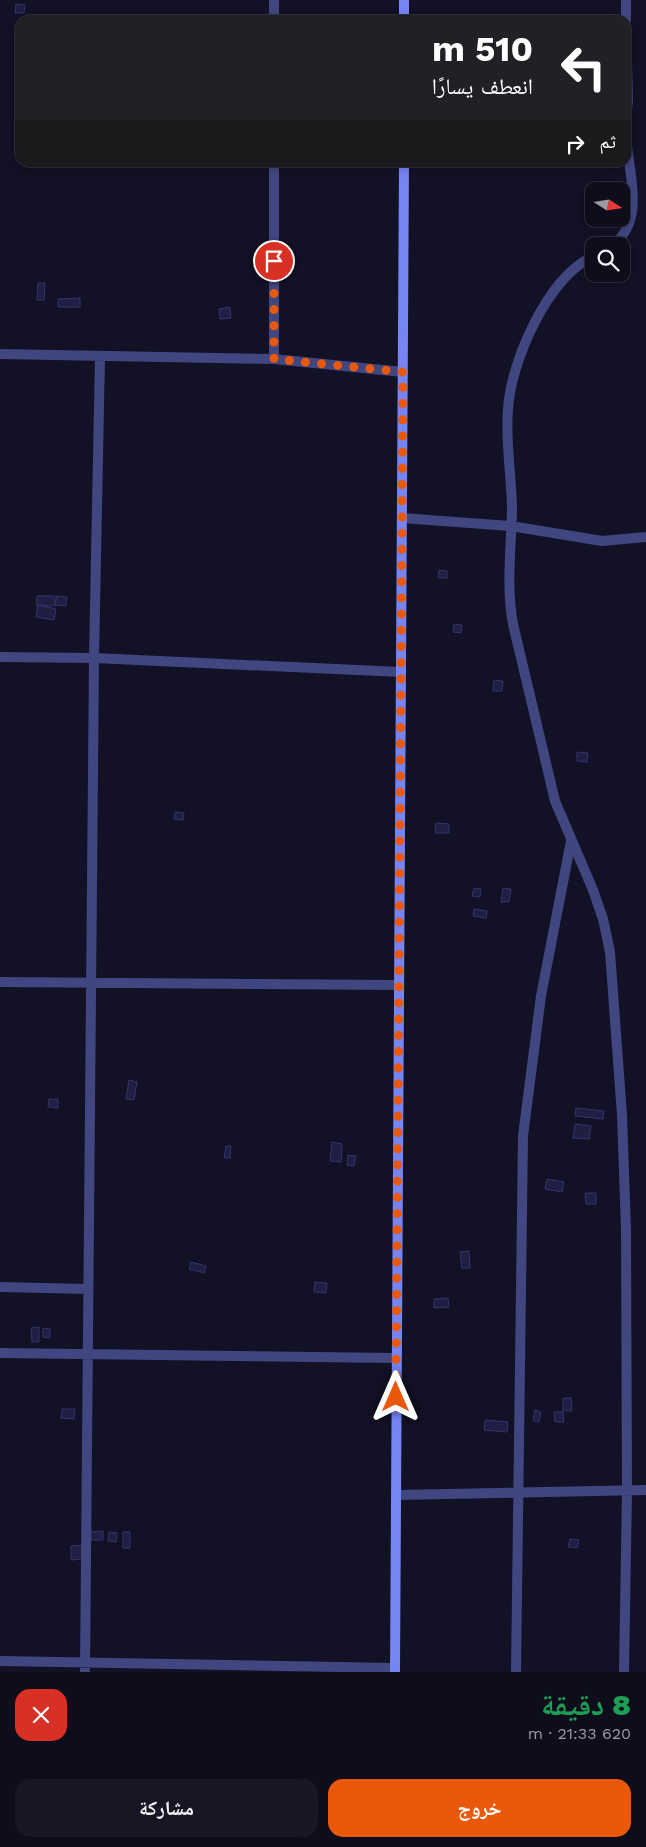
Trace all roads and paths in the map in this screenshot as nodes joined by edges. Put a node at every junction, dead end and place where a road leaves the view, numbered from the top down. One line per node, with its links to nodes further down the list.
1 (274, 0): 4 (street)
2 (404, 0): 5 (street)
3 (626, 0): 6 (street)
4 (274, 15)
5 (404, 15)
6 (626, 15)
7 (631, 163): 10 (street)
8 (274, 167): 14 (street)
9 (404, 167): 15 (street)
10 (624, 237)
11 (585, 260): 17 (street)
12 (0, 354): 13 (street)
13 (100, 356): 14 (street); 20 (street)
14 (274, 359): 15 (street)
15 (403, 372): 16 (street)
16 (402, 518): 17 (street); 21 (street)
17 (512, 526): 18 (street); 22 (street)
18 (646, 537)
19 (0, 657): 20 (street)
20 (94, 658): 21 (street); 24 (street)
21 (401, 672): 25 (street)
22 (571, 841): 32 (street); 33 (street)
23 (0, 982): 24 (street)
24 (92, 982): 25 (street); 27 (street)
25 (398, 984): 30 (street)
26 (0, 1288): 27 (street)
27 (88, 1289): 29 (street)
28 (0, 1353): 29 (street)
29 (88, 1355): 30 (street); 36 (street)
30 (396, 1358): 34 (street)
31 (646, 1490): 32 (street)
32 (627, 1491): 33 (street); 39 (street)
33 (520, 1492): 34 (street); 38 (street)
34 (396, 1495): 37 (street)
35 (0, 1661): 36 (street)
36 (85, 1667): 37 (street)
37 (395, 1670)
38 (516, 1672)
39 (624, 1672)

